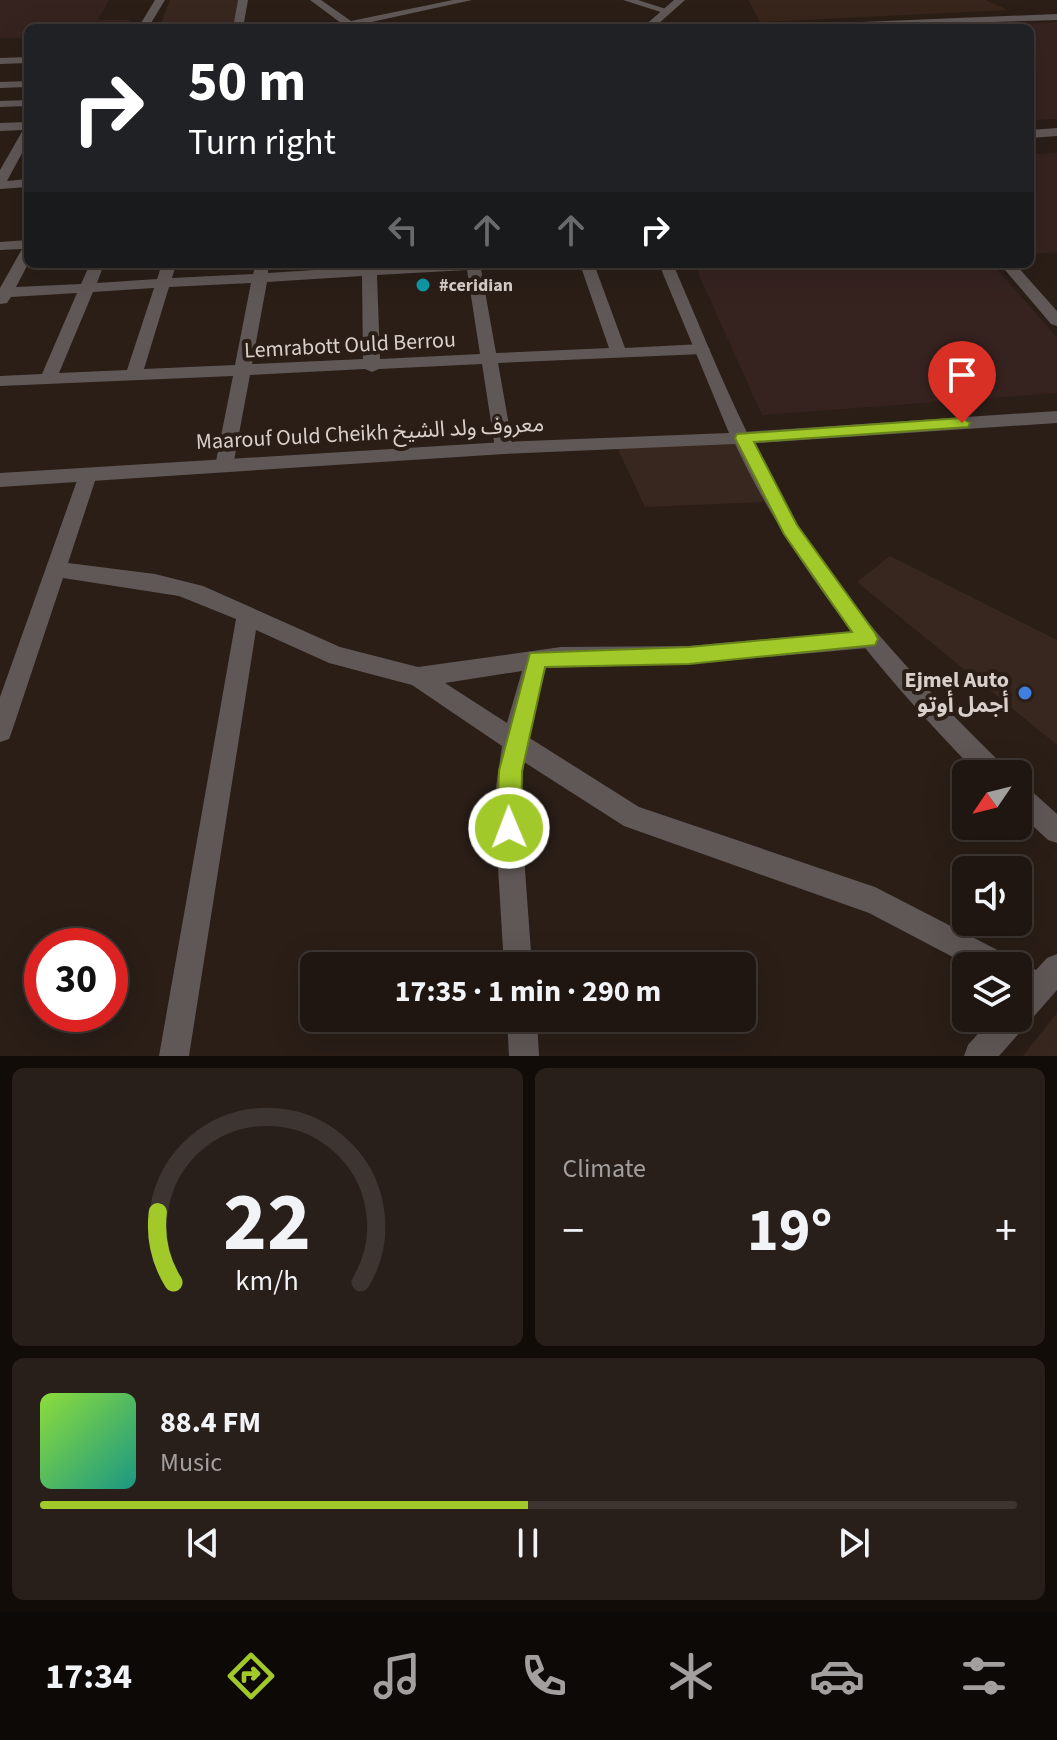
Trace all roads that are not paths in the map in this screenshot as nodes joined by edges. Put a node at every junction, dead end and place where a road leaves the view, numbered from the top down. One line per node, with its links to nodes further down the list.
1 (160, 0): 10 (street)
2 (243, 0): 11 (street)
3 (315, 0): 12 (street)
4 (404, 0): 8 (street)
5 (467, 0): 8 (street)
6 (628, 0): 7 (street)
7 (673, 5): 13 (street); 14 (street)
8 (420, 10): 12 (street)
9 (1057, 17): 15 (street)
10 (145, 24)
11 (239, 24)
12 (350, 24)
13 (652, 24)
14 (678, 24)
15 (903, 24)
16 (24, 60): 17 (street)
17 (0, 61)
18 (24, 84): 19 (street)
19 (0, 85)
20 (24, 103): 21 (street)
21 (0, 104)
22 (0, 127): 23 (street)
23 (24, 128)
24 (1057, 132): 26 (street)
25 (24, 133): 27 (street)
26 (1034, 134)
27 (6, 158): 28 (street)
28 (0, 183): 29 (street)
29 (24, 183)
30 (0, 246): 31 (street)
31 (24, 247)
32 (24, 255): 45 (street)
33 (95, 268): 42 (street)
34 (168, 268): 41 (street)
35 (370, 268): 40 (street); 50 (street)
36 (474, 268): 49 (street)
37 (588, 268): 48 (street)
38 (668, 268): 47 (street)
39 (1011, 268): 44 (street)
40 (261, 271): 41 (street); 51 (street)
41 (163, 283): 42 (street); 52 (street)
42 (87, 288): 45 (street); 53 (street)
43 (1057, 292): 44 (street)
44 (1034, 294): 46 (street)
45 (2, 296)
46 (1057, 321)
47 (702, 349): 48 (street, Lemrabott Ould Berrou); 56 (street)
48 (618, 350): 49 (street, Lemrabott Ould Berrou)
49 (492, 360): 50 (street, Lemrabott Ould Berrou); 57 (street)
50 (372, 367): 51 (street, Lemrabott Ould Berrou)
51 (244, 372): 52 (street, Lemrabott Ould Berrou); 58 (street)
52 (134, 375): 53 (street, Lemrabott Ould Berrou)
53 (48, 379): 54 (street, Lemrabott Ould Berrou)
54 (0, 381)
55 (1057, 417): 56 (street, Maarouf Ould Cheikh معروف ولد الشيخ)
56 (743, 438): 57 (street, Maarouf Ould Cheikh معروف ولد الشيخ); 63 (street)
57 (504, 448): 58 (street, Maarouf Ould Cheikh معروف ولد الشيخ)
58 (224, 466): 59 (street, Maarouf Ould Cheikh معروف ولد الشيخ)
59 (88, 475): 60 (street, Maarouf Ould Cheikh معروف ولد الشيخ); 61 (street)
60 (0, 480)
61 (56, 569): 62 (street); 66 (street)
62 (248, 615): 65 (street); 75 (street)
63 (868, 639): 64 (street); 68 (street)
64 (537, 659): 65 (street); 67 (street)
65 (418, 677): 67 (street)
66 (1, 726)
67 (515, 739): 71 (street); 72 (street)
68 (982, 760)
69 (1032, 808): 70 (street)
70 (1057, 831)
71 (517, 952)
72 (972, 952)
73 (523, 1032): 76 (street)
74 (1000, 1032): 77 (street)
75 (174, 1056)
76 (524, 1056)
77 (979, 1056)

